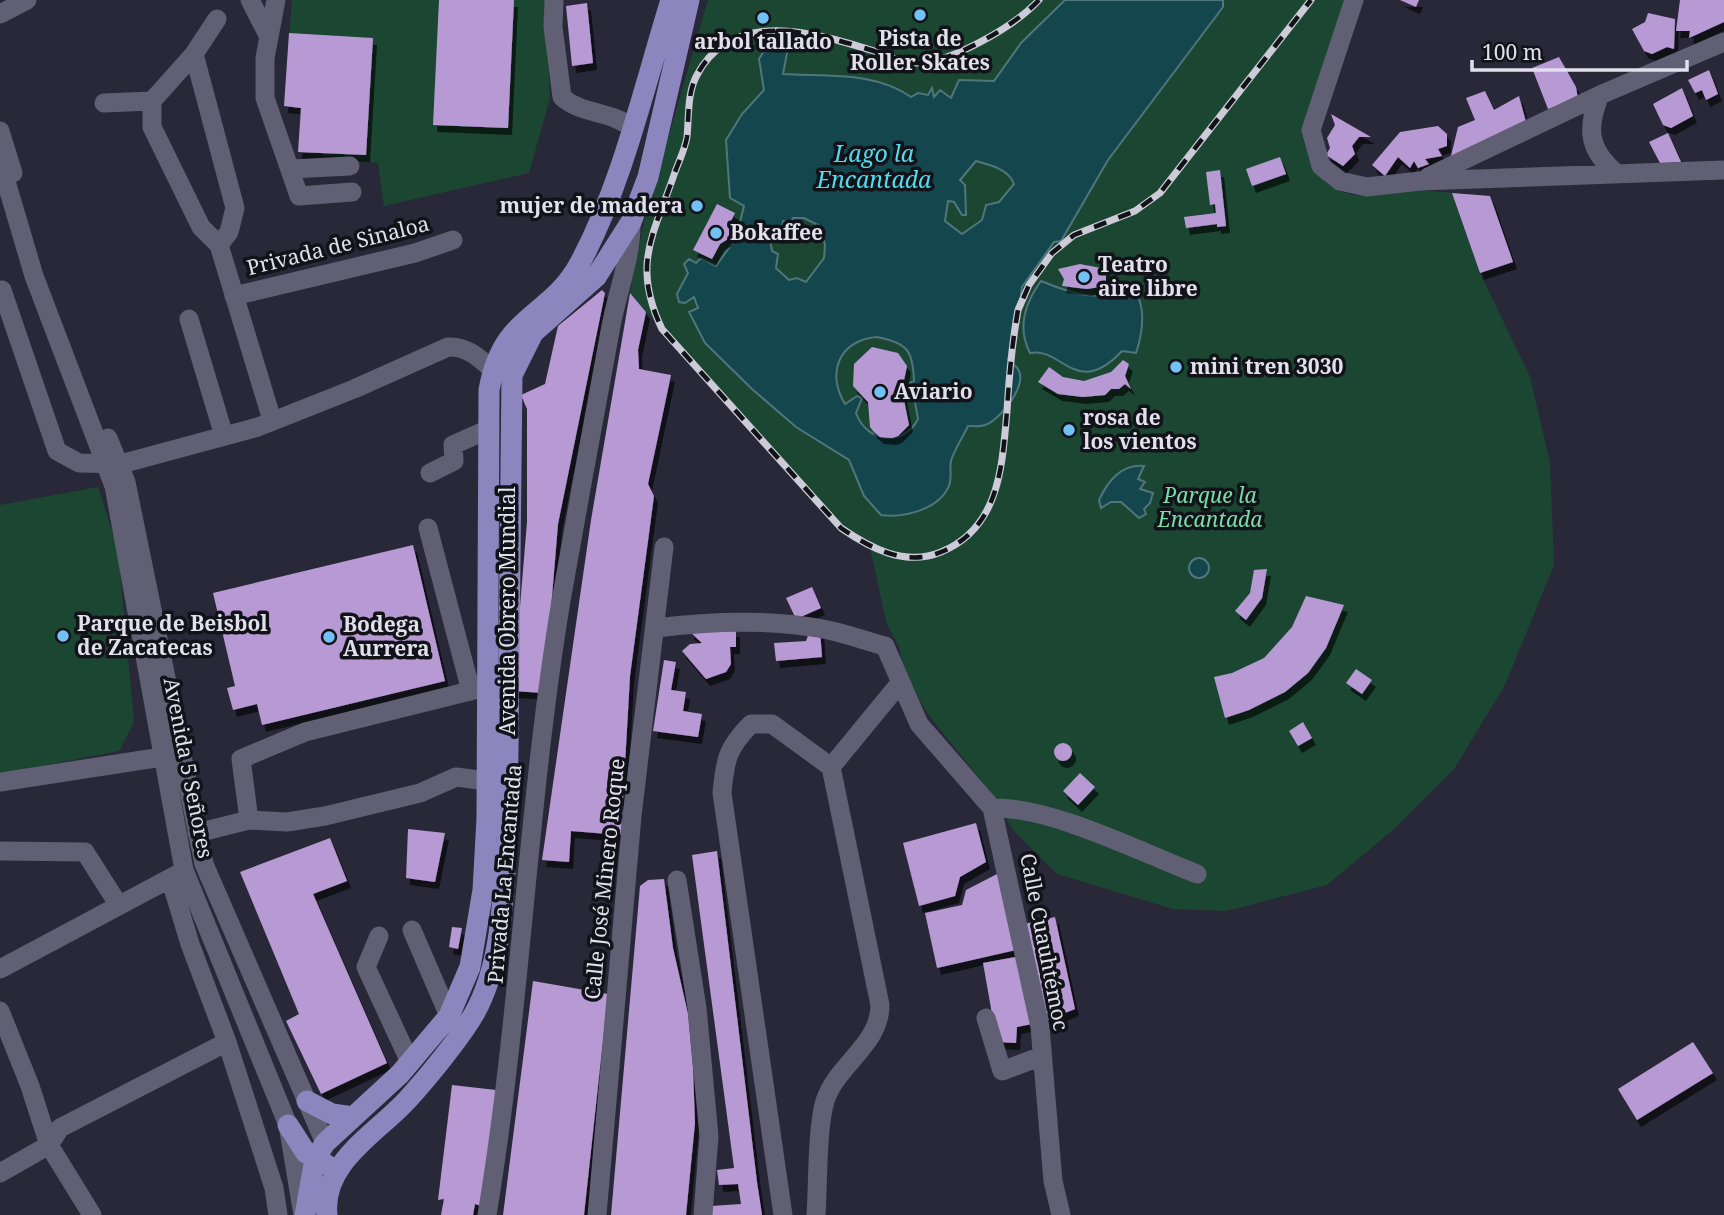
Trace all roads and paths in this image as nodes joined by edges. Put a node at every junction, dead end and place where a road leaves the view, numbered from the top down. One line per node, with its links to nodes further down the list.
1 (27, 0): 8 (street)
2 (250, 0): 10 (street)
3 (276, 0): 10 (street)
4 (554, 0): 16 (street)
5 (671, 0): 16 (main road, Avenida Obrero Mundial)
6 (690, 0): 25 (main road, Avenida Obrero Mundial)
7 (1354, 0): 23 (street)
8 (0, 14)
9 (217, 19): 12 (street)
10 (269, 37): 20 (street)
11 (1724, 43): 13 (street)
12 (194, 54): 14 (street); 27 (street)
13 (1600, 95): 22 (street); 23 (street)
14 (152, 101): 15 (street); 27 (street)
15 (104, 103)
16 (632, 128): 34 (main road, Avenida Obrero Mundial)
17 (0, 131): 38 (street, Avenida 5 Señores)
18 (0, 161): 29 (street, Avenida 5 Señores)
19 (350, 166): 20 (street)
20 (291, 169): 24 (street)
21 (1724, 170): 22 (street)
22 (1617, 174): 23 (street)
23 (1420, 181)
24 (352, 192)
25 (631, 222): 28 (main road, Avenida Obrero Mundial); 31 (street, Privada La Encantada)
26 (453, 240): 32 (street, Privada de Sinaloa)
27 (219, 245): 32 (street)
28 (596, 276): 31 (street); 50 (main road, Avenida Obrero Mundial)
29 (36, 283): 30 (street); 38 (street, Avenida 5 Señores)
30 (1, 290): 38 (street)
31 (617, 290): 80 (street, Privada La Encantada)
32 (234, 296): 35 (street)
33 (189, 319): 37 (street)
34 (493, 370): 35 (street); 36 (main road, Avenida Obrero Mundial)
35 (272, 420): 37 (street)
36 (489, 429): 39 (street); 46 (main road, Avenida Obrero Mundial)
37 (224, 436): 38 (street)
38 (114, 464): 43 (street, Avenida 5 Señores); 44 (street, Avenida 5 Señores)
39 (430, 473)
40 (428, 528): 46 (street)
41 (664, 547): 42 (street, Calle José Minero Roque)
42 (656, 628): 45 (street); 81 (street, Calle José Minero Roque)
43 (164, 658): 44 (street); 53 (street, Avenida 5 Señores)
44 (144, 659): 47 (street, Avenida 5 Señores)
45 (900, 683): 48 (street); 51 (street)
46 (479, 689): 50 (main road, Avenida Obrero Mundial); 52 (street)
47 (162, 757): 49 (street); 56 (street, Avenida 5 Señores)
48 (831, 767): 83 (street); 84 (street)
49 (0, 782)
50 (497, 783): 52 (street); 64 (main road, Avenida Obrero Mundial); 74 (main road, Avenida Obrero Mundial)
51 (992, 808): 57 (street); 67 (street, Calle Cuauhtémoc)
52 (249, 820): 53 (street)
53 (197, 833): 55 (street, Avenida 5 Señores)
54 (0, 850): 59 (street)
55 (204, 864): 56 (street); 70 (street, Avenida 5 Señores)
56 (177, 874): 59 (street); 66 (street); 72 (street, Avenida 5 Señores)
57 (1197, 874)
58 (677, 880): 82 (street)
59 (118, 904): 62 (street)
60 (412, 930): 64 (street)
61 (379, 936): 69 (street)
62 (0, 969)
63 (0, 1011): 68 (street)
64 (449, 1016): 69 (main road, Avenida Obrero Mundial)
65 (986, 1018): 67 (street)
66 (227, 1042): 73 (street); 78 (street)
67 (1042, 1056): 85 (street, Calle Cuauhtémoc)
68 (8, 1057): 73 (street)
69 (410, 1062): 71 (main road, Avenida Obrero Mundial)
70 (307, 1101): 71 (main road); 74 (street, Avenida 5 Señores)
71 (353, 1117): 74 (main road, Avenida Obrero Mundial)
72 (288, 1125): 74 (main road); 79 (street, Avenida 5 Señores)
73 (49, 1145): 75 (street); 77 (street)
74 (327, 1156): 76 (main road, Avenida Obrero Mundial); 79 (main road)
75 (0, 1173)
76 (326, 1209)
77 (92, 1215)
78 (278, 1215)
79 (304, 1215)
80 (487, 1215)
81 (597, 1215)
82 (703, 1215)
83 (783, 1215)
84 (816, 1215)
85 (1061, 1215)

